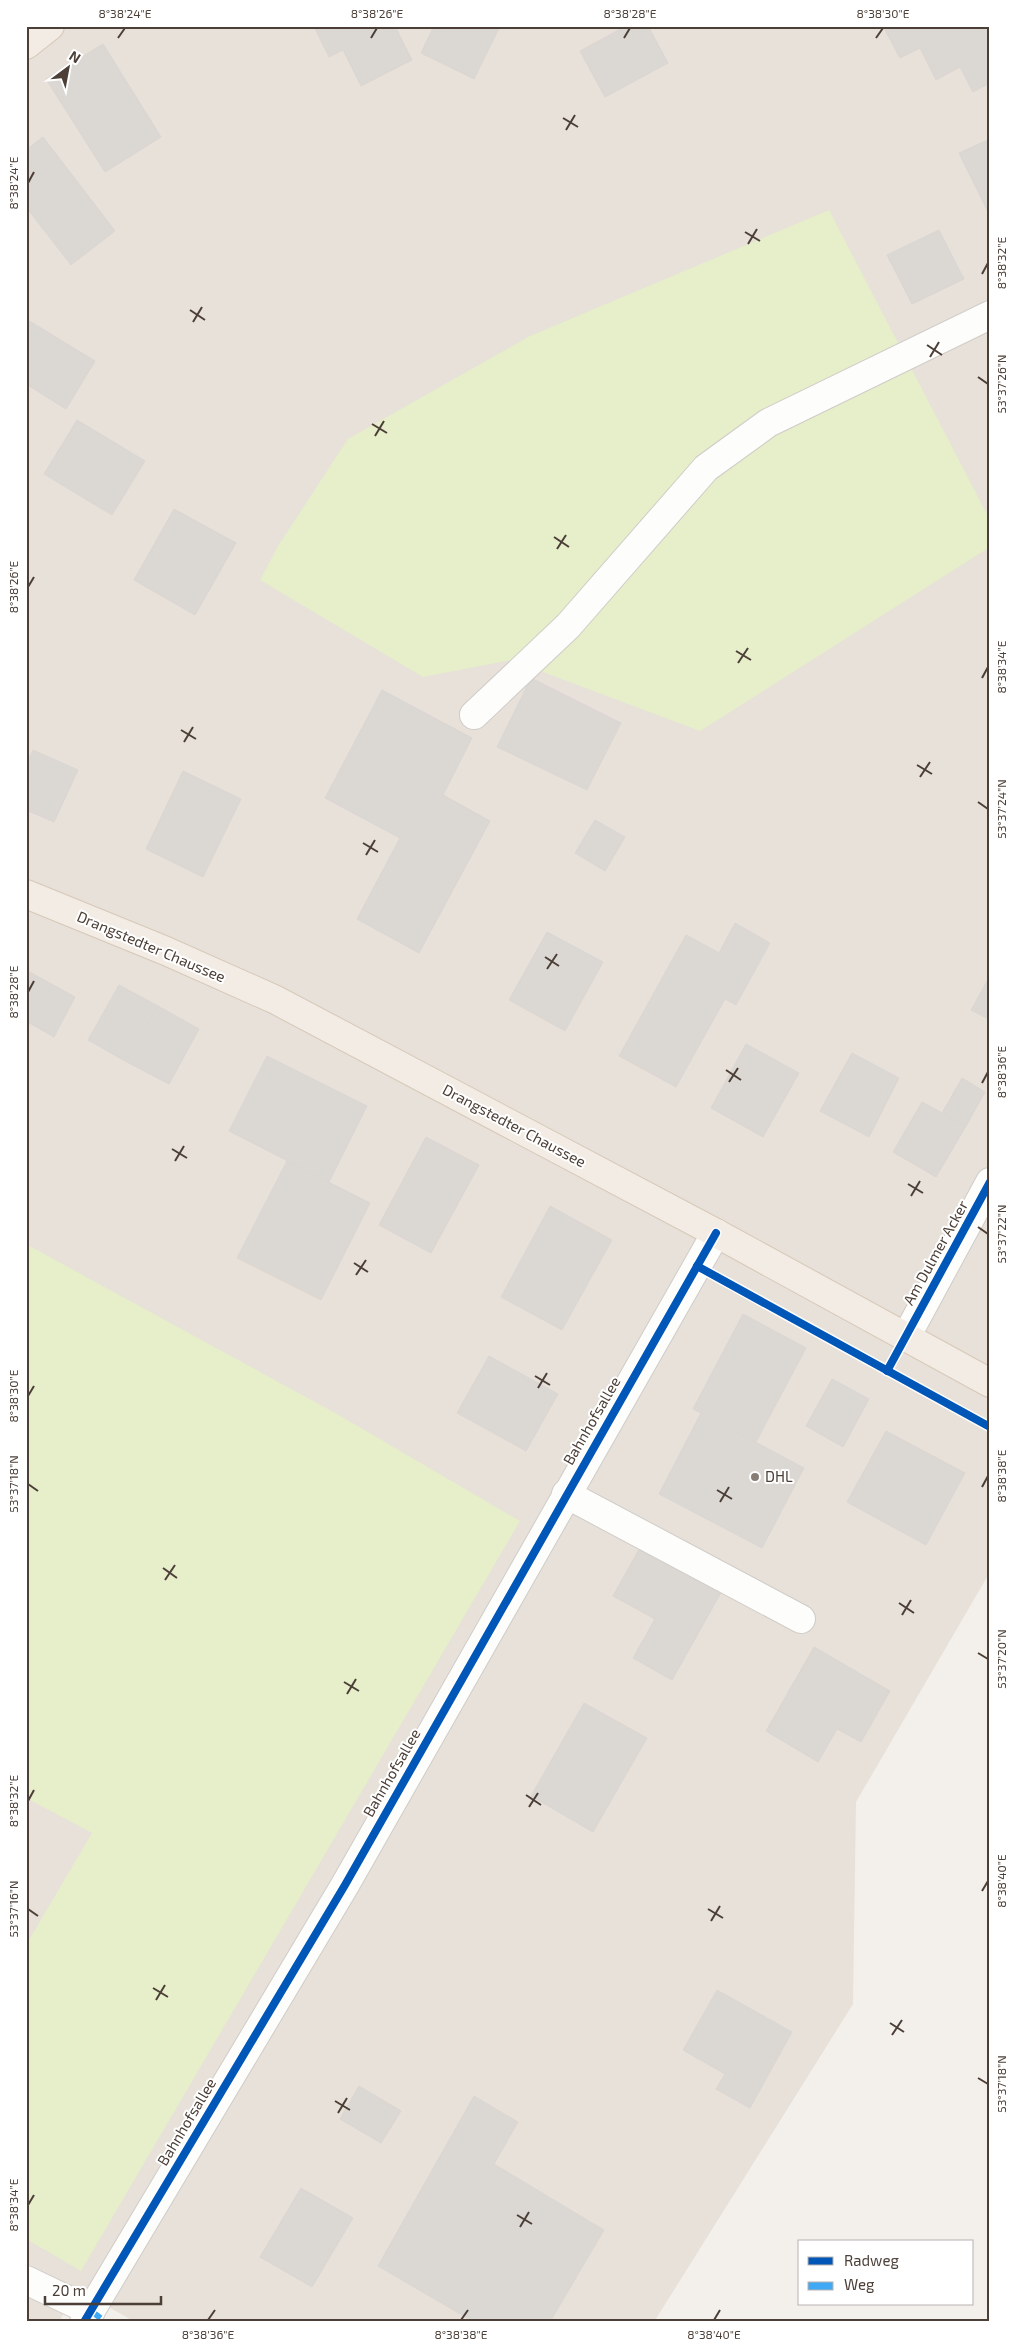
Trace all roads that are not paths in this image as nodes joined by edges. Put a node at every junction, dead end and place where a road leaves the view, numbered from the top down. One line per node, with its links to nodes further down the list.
1 (50, 26): 2 (main road)
2 (26, 45)
3 (990, 315): 4 (street)
4 (474, 715)
5 (26, 894): 7 (main road, Drangstedter Chaussee)
6 (990, 1182): 8 (street, Am Dulmer Acker)
7 (716, 1232): 8 (main road, Drangstedter Chaussee); 10 (street, Bahnhofsallee)
8 (906, 1337): 9 (main road, Drangstedter Chaussee)
9 (990, 1383)
10 (566, 1494): 11 (street); 13 (street, Bahnhofsallee)
11 (801, 1619)
12 (26, 2280): 13 (street)
13 (87, 2316)

